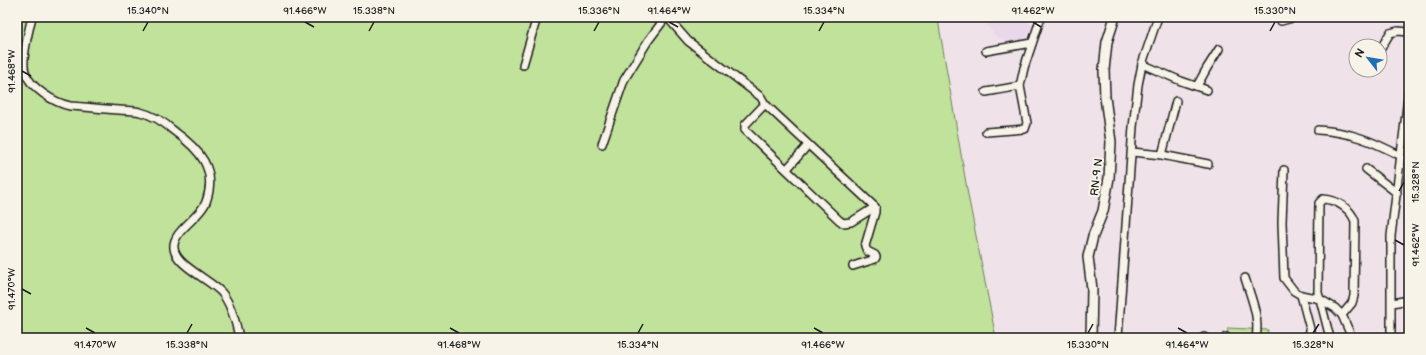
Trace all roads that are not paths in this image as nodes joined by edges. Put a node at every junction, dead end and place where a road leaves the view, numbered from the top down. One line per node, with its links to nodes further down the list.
1 (32, 17): 44 (street)
2 (537, 17): 14 (street)
3 (666, 17): 22 (street); 26 (street)
4 (1040, 17): 11 (street)
5 (1115, 17): 45 (main road, RN-9 N)
6 (1158, 17): 15 (street)
7 (1296, 17): 8 (street)
8 (1281, 21)
9 (1409, 32): 10 (street)
10 (1388, 38)
11 (1032, 43): 13 (street); 16 (street)
12 (1220, 49): 17 (street)
13 (986, 51)
14 (523, 64)
15 (1142, 64): 17 (street); 28 (street)
16 (1020, 86): 20 (street); 25 (street)
17 (1197, 86): 19 (street)
18 (1409, 89): 23 (street)
19 (1207, 90)
20 (986, 92)
21 (1176, 101): 29 (street)
22 (765, 104): 27 (street); 32 (street)
23 (1407, 121): 30 (street)
24 (1318, 130): 30 (street)
25 (986, 132)
26 (602, 144)
27 (808, 145): 32 (street); 36 (street)
28 (1132, 152): 29 (street); 46 (street)
29 (1162, 155): 31 (street)
30 (1401, 156): 35 (street)
31 (1208, 164)
32 (786, 169): 36 (street)
33 (1366, 169): 35 (street)
34 (1284, 170): 39 (street)
35 (1397, 193): 42 (street)
36 (875, 207): 37 (street)
37 (853, 266)
38 (1245, 278): 47 (street)
39 (1301, 295): 40 (street); 48 (street)
40 (1320, 299): 43 (street); 43 (street); 49 (street)
41 (1409, 300): 42 (street)
42 (1392, 303): 51 (street)
43 (1342, 315): 50 (street)
44 (240, 338)
45 (1091, 338)
46 (1118, 338)
47 (1256, 338)
48 (1306, 338)
49 (1330, 338)
50 (1352, 338)
51 (1391, 338)

